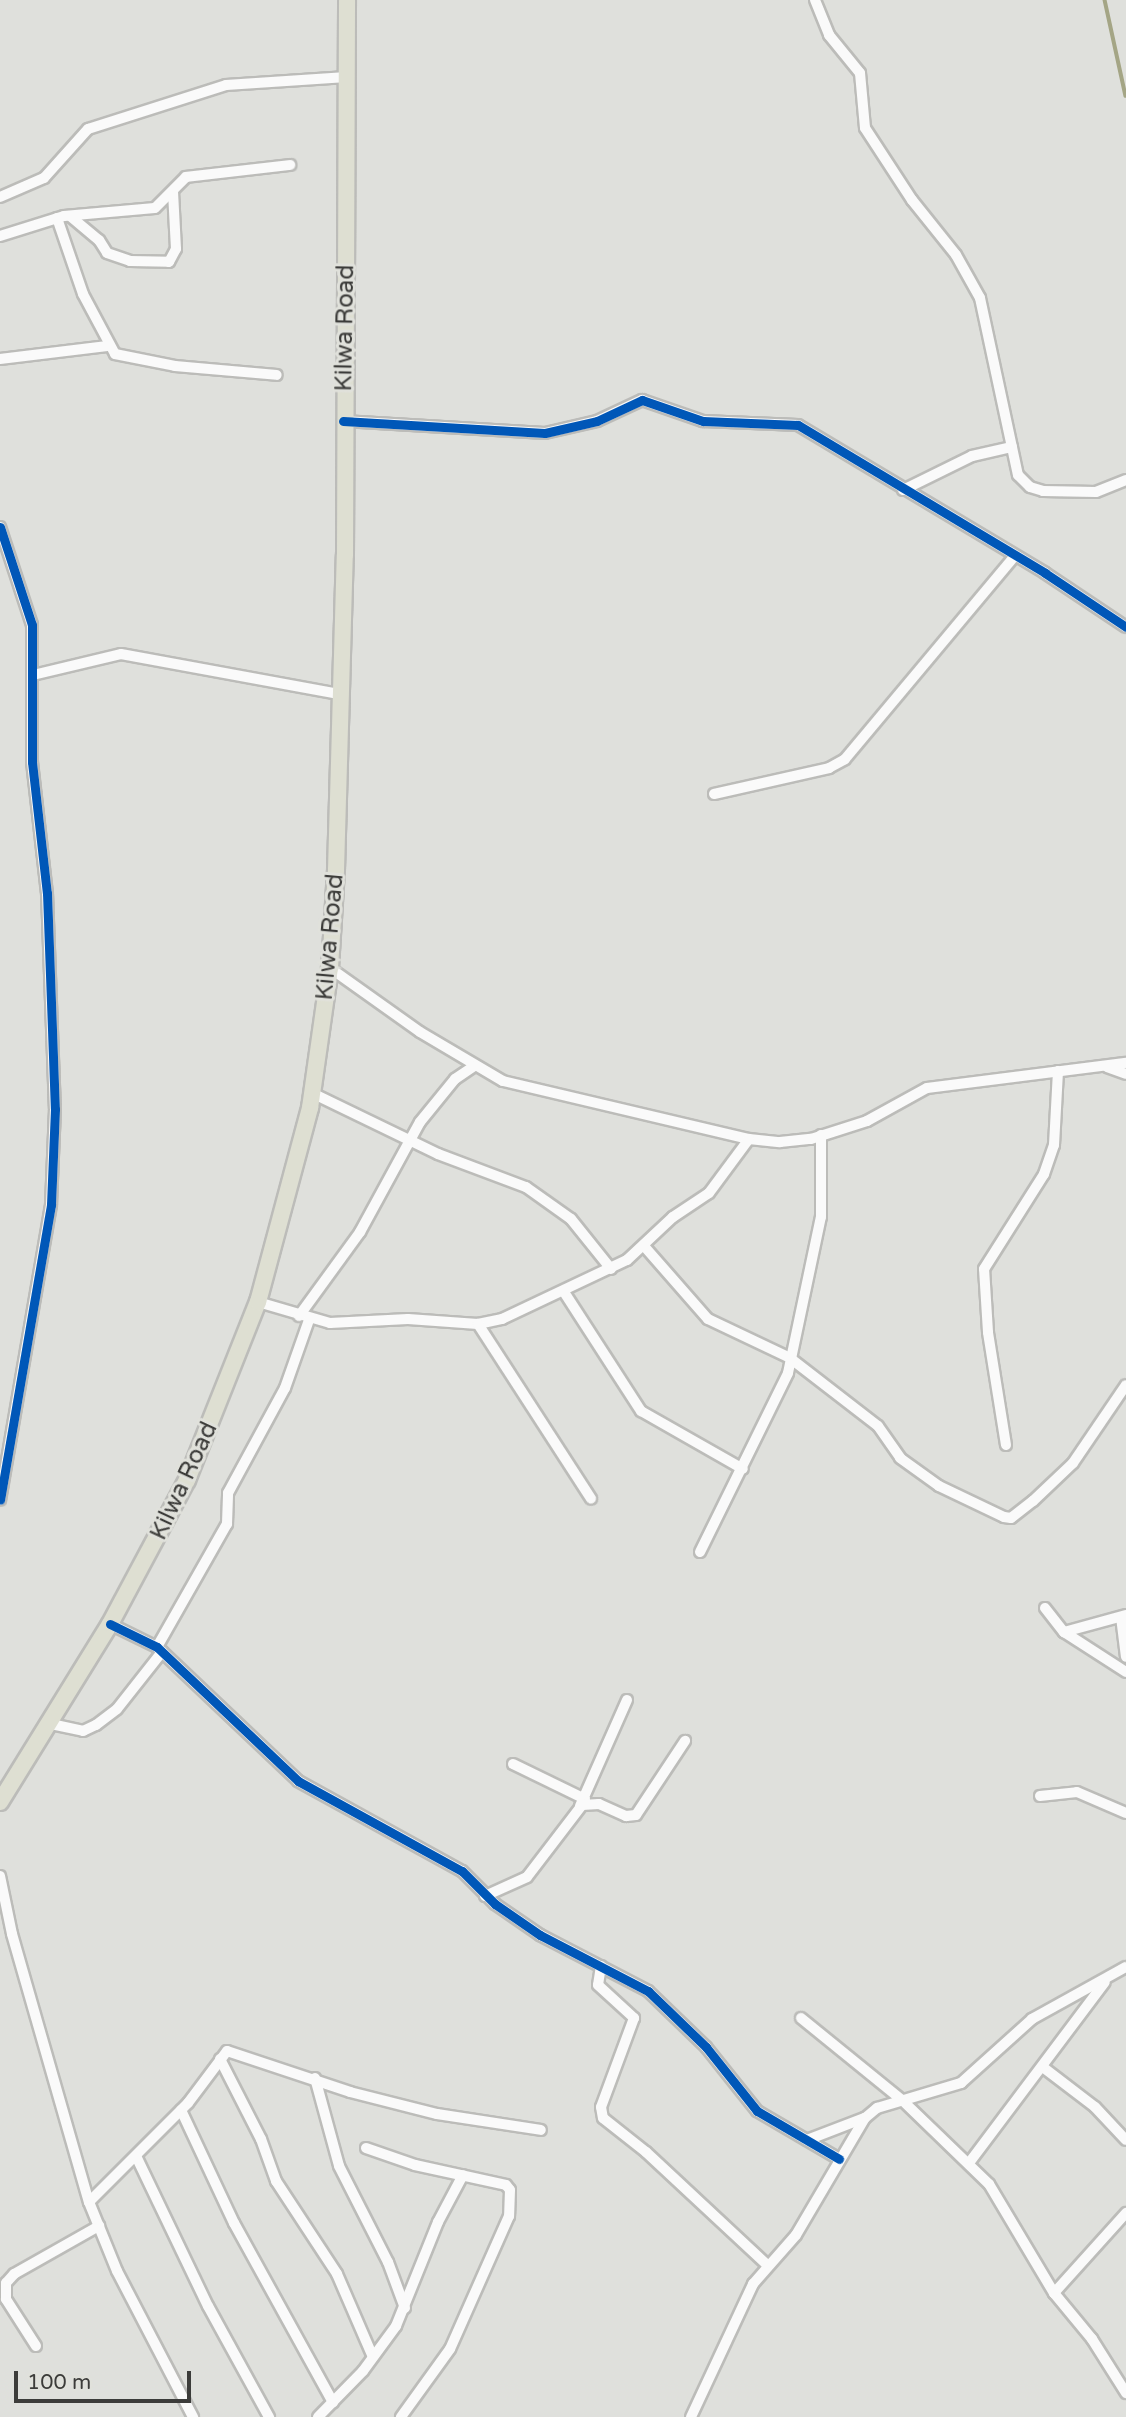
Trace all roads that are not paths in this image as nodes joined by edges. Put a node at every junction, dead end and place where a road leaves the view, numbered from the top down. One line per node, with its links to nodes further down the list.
1 (347, 0): 3 (highway, Kilwa Road)
2 (815, 0): 14 (street)
3 (347, 77): 6 (street); 13 (highway, Kilwa Road)
4 (290, 165): 5 (street)
5 (173, 190): 7 (street); 7 (street)
6 (0, 197)
7 (70, 216): 8 (street)
8 (57, 218): 9 (street); 10 (street)
9 (0, 236)
10 (107, 346): 11 (street); 12 (street)
11 (0, 359)
12 (277, 374)
13 (343, 421): 16 (street); 21 (highway, Kilwa Road)
14 (1012, 447): 15 (street); 16 (street)
15 (1126, 480)
16 (903, 490): 18 (street)
17 (0, 527): 20 (street)
18 (1015, 556): 19 (street); 22 (street)
19 (1126, 627)
20 (33, 676): 21 (street); 44 (street)
21 (340, 694): 23 (highway, Kilwa Road)
22 (714, 794)
23 (330, 968): 25 (street); 29 (highway, Kilwa Road)
24 (1126, 1063): 26 (street)
25 (474, 1066): 31 (street); 32 (street)
26 (1101, 1066): 27 (street); 28 (street)
27 (1058, 1071): 30 (street); 41 (street)
28 (1126, 1074)
29 (312, 1093): 32 (street); 36 (highway, Kilwa Road)
30 (821, 1135): 31 (street); 39 (street)
31 (749, 1139): 33 (street)
32 (410, 1141): 34 (street); 37 (street)
33 (644, 1246): 34 (street); 39 (street)
34 (611, 1269): 35 (street)
35 (564, 1292): 38 (street); 42 (street)
36 (258, 1302): 37 (street); 48 (highway, Kilwa Road)
37 (304, 1318): 38 (street); 50 (street)
38 (478, 1324): 43 (street)
39 (790, 1358): 40 (street); 42 (street)
40 (1126, 1385)
41 (1006, 1445)
42 (743, 1468): 45 (street)
43 (591, 1499)
44 (0, 1500)
45 (700, 1552)
46 (1045, 1608): 49 (street)
47 (1124, 1616): 49 (street); 51 (street)
48 (110, 1624): 50 (street); 54 (highway, Kilwa Road)
49 (1064, 1633): 52 (street)
50 (159, 1650): 54 (street); 62 (street)
51 (1126, 1657)
52 (1126, 1672)
53 (628, 1700): 59 (street)
54 (51, 1724): 58 (highway, Kilwa Road)
55 (685, 1741): 59 (street)
56 (513, 1763): 59 (street)
57 (1040, 1796): 60 (street)
58 (0, 1802)
59 (582, 1803): 62 (street)
60 (1126, 1813)
61 (0, 1876): 81 (street)
62 (485, 1896): 63 (street)
63 (601, 1966): 74 (street); 84 (street)
64 (1126, 1968): 65 (street)
65 (1107, 1979): 68 (street); 70 (street)
66 (801, 2018): 70 (street)
67 (220, 2059): 69 (street); 71 (street); 88 (street)
68 (1044, 2068): 75 (street); 79 (street)
69 (315, 2078): 73 (street); 86 (street)
70 (902, 2100): 72 (street); 79 (street)
71 (181, 2110): 77 (street); 90 (street)
72 (865, 2118): 74 (street); 78 (street)
73 (541, 2130)
74 (807, 2140): 78 (street)
75 (1126, 2140)
76 (366, 2148): 80 (street)
77 (135, 2156): 81 (street); 92 (street)
78 (839, 2159): 84 (street)
79 (969, 2163): 85 (street)
80 (463, 2175): 86 (street); 94 (street)
81 (89, 2202): 83 (street)
82 (1126, 2213): 85 (street)
83 (99, 2225): 87 (street); 91 (street)
84 (767, 2265): 95 (street)
85 (1055, 2293): 89 (street)
86 (405, 2308): 88 (street)
87 (36, 2346)
88 (373, 2357): 90 (street)
89 (1126, 2393)
90 (333, 2402): 93 (street)
91 (193, 2417)
92 (269, 2417)
93 (318, 2417)
94 (401, 2417)
95 (691, 2417)

